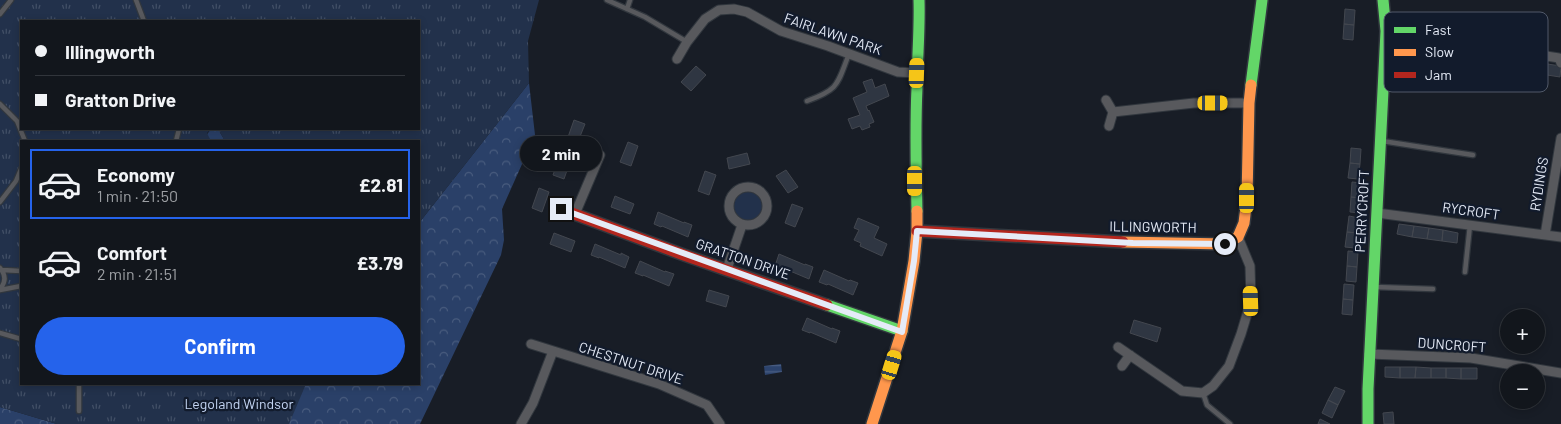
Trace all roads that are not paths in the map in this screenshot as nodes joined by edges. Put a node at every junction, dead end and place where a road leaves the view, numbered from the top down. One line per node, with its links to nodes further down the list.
1 (11, 0): 8 (lane)
2 (136, 0): 9 (lane)
3 (606, 0): 7 (lane)
4 (630, 0): 7 (lane)
5 (919, 0): 16 (street)
6 (1262, 0): 19 (street)
7 (627, 9): 10 (lane)
8 (0, 14)
9 (144, 20)
10 (687, 42): 11 (street, FAIRLAWN PARK); 13 (street, FAIRLAWN PARK)
11 (850, 54): 16 (street, FAIRLAWN PARK); 18 (lane)
12 (1548, 56): 14 (street)
13 (677, 59)
14 (1561, 63)
15 (1384, 68): 25 (street, PERRYCROFT)
16 (917, 73): 35 (street)
17 (1106, 100): 21 (street)
18 (807, 101)
19 (1249, 103): 21 (street); 37 (street)
20 (0, 104): 23 (lane)
21 (1113, 112): 22 (street)
22 (1108, 126)
23 (20, 129)
24 (1561, 138): 36 (street, RYDINGS)
25 (1380, 141): 27 (lane); 31 (street, PERRYCROFT)
26 (600, 155): 32 (street)
27 (1473, 156)
28 (20, 171): 29 (lane)
29 (0, 202)
30 (561, 209): 32 (street, GRATTON DRIVE)
31 (1378, 213): 34 (street, RYCROFT); 44 (street, PERRYCROFT)
32 (575, 214): 40 (street, GRATTON DRIVE)
33 (742, 225): 33 (street); 40 (street)
34 (1470, 225): 36 (street, RYCROFT); 42 (lane)
35 (917, 231): 37 (street, ILLINGWORTH); 47 (street)
36 (1545, 235): 38 (street, RYCROFT)
37 (1238, 237): 58 (street)
38 (1561, 237)
39 (1, 269): 41 (lane); 45 (lane)
40 (727, 269): 47 (street, GRATTON DRIVE)
41 (20, 271)
42 (1465, 272)
43 (20, 286): 45 (lane)
44 (1373, 287): 46 (lane); 53 (street, PERRYCROFT)
45 (0, 289)
46 (1434, 289)
47 (902, 332): 62 (street)
48 (0, 333): 49 (lane)
49 (20, 339)
50 (532, 344): 52 (street, CHESTNUT DRIVE)
51 (1118, 347): 54 (street)
52 (552, 351): 60 (street); 61 (street, CHESTNUT DRIVE)
53 (1369, 354): 56 (street, DUNCROFT); 64 (street, PERRYCROFT)
54 (1130, 355): 55 (street); 58 (street)
55 (1122, 366)
56 (1561, 373)
57 (80, 385): 59 (lane)
58 (1203, 392): 63 (lane)
59 (79, 411)
60 (521, 424)
61 (720, 424)
62 (872, 424)
63 (1230, 424)
64 (1368, 424)

